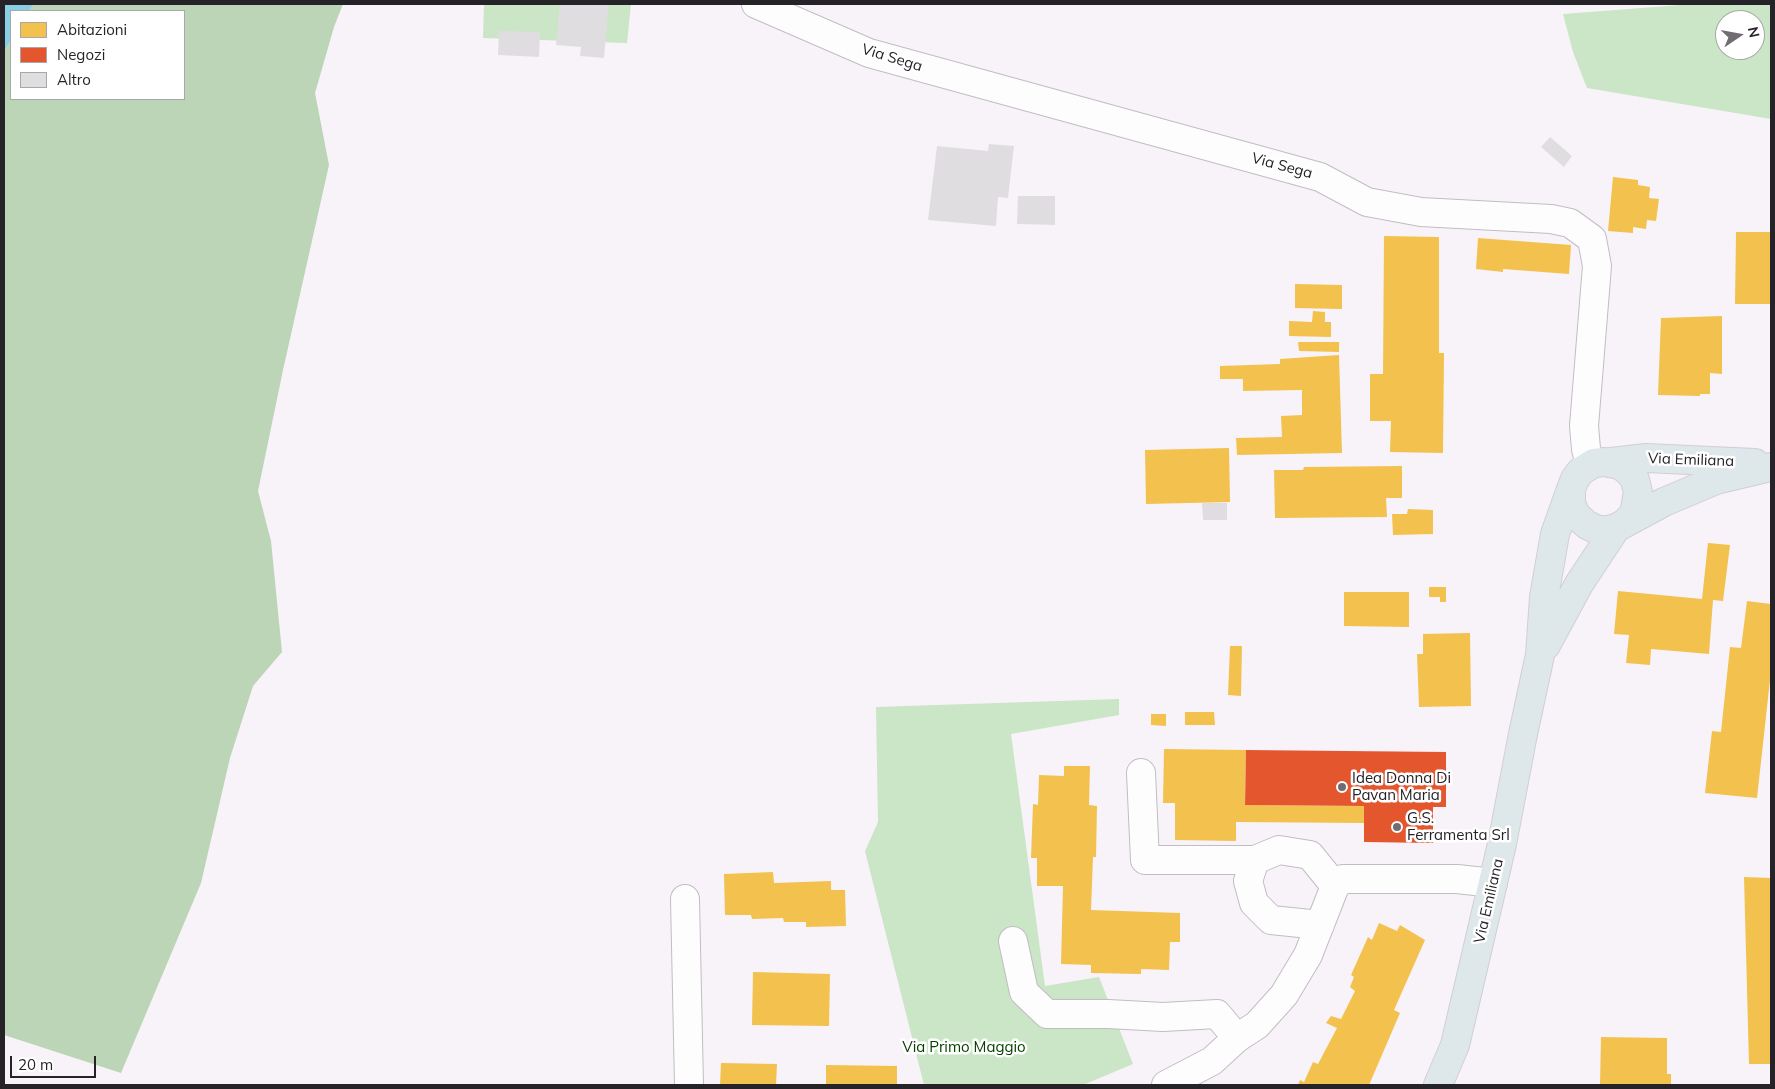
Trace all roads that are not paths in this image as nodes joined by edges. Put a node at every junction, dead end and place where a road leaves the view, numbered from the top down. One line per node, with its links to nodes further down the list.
1 (756, 4): 2 (street, Via Sega)
2 (1601, 464): 3 (main road, Via Emiliana); 4 (main road, Via Emiliana); 5 (main road, Via Emiliana)
3 (1771, 466): 5 (main road, Via Emiliana)
4 (1571, 489): 5 (main road); 6 (main road, Via Emiliana)
5 (1620, 526): 6 (main road, Via Emiliana)
6 (1540, 655): 9 (main road, Via Emiliana)
7 (1141, 773): 8 (street)
8 (1255, 860): 10 (street); 12 (street)
9 (1493, 883): 10 (street); 17 (main road, Via Emiliana)
10 (1335, 886): 12 (street)
11 (685, 899): 15 (street)
12 (1320, 925): 14 (street)
13 (1013, 941): 14 (street)
14 (1237, 1038): 16 (street)
15 (689, 1085)
16 (1166, 1085)
17 (1438, 1085)

